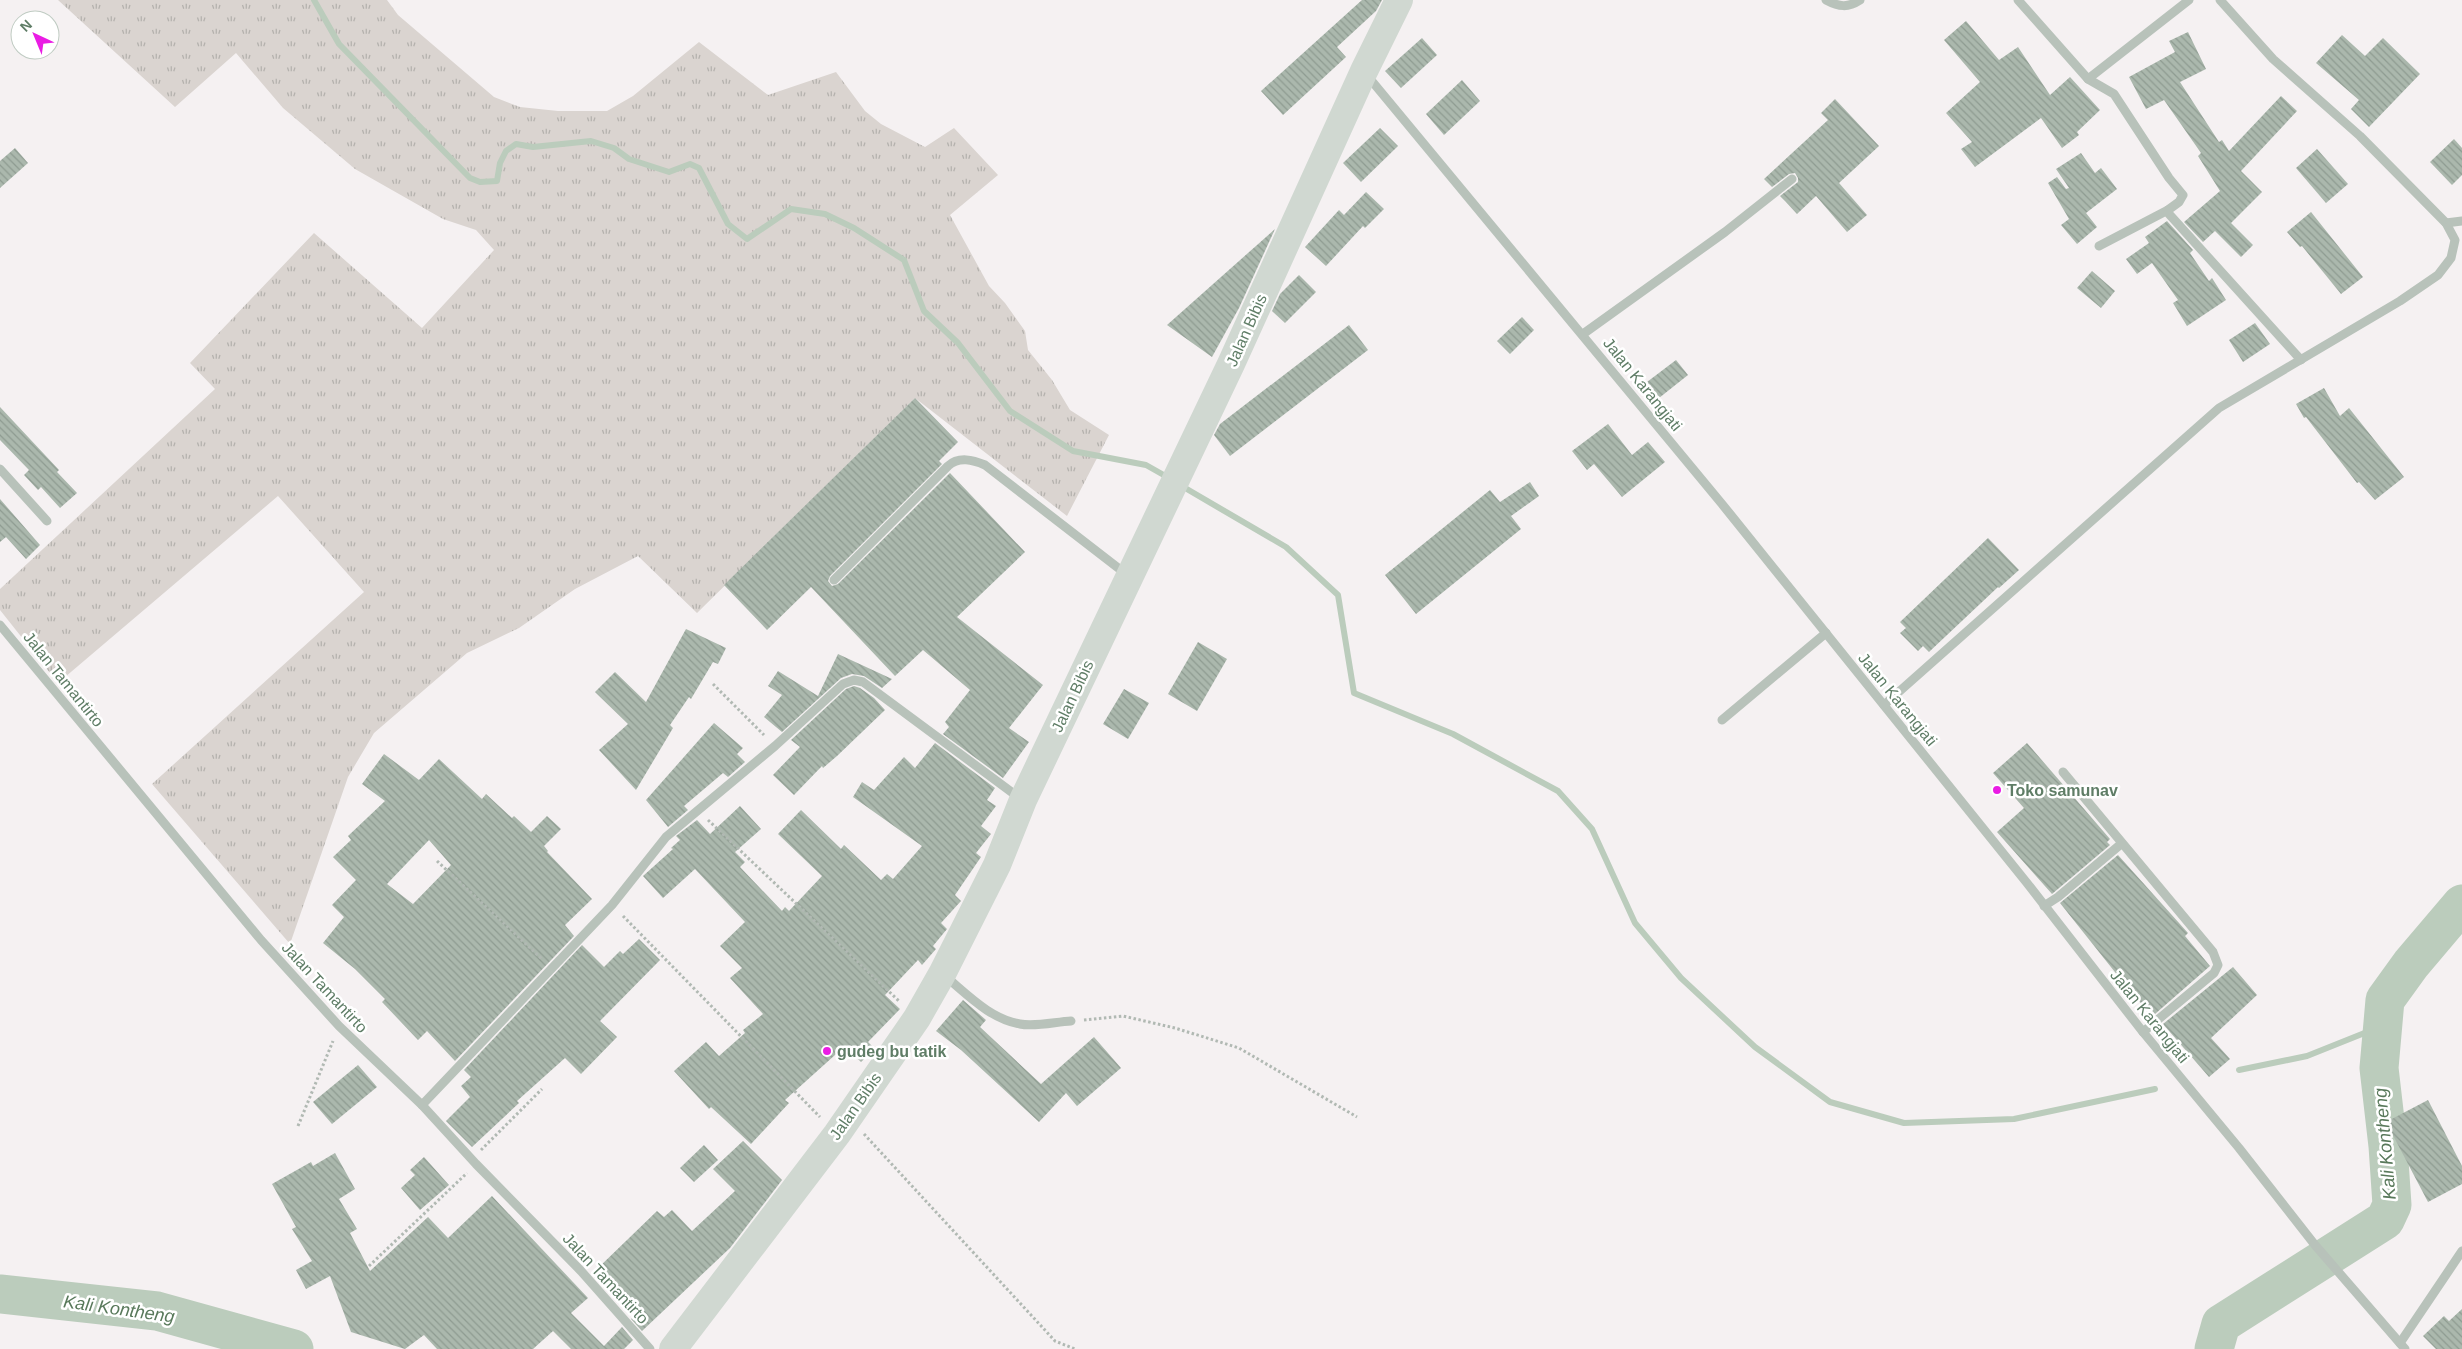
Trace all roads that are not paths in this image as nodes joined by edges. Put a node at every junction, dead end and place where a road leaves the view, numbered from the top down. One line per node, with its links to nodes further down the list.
1 (1399, 0): 7 (main road, Jalan Bibis)
2 (1826, 0): 3 (street)
3 (1860, 0)
4 (2018, 0): 8 (street)
5 (2189, 0): 8 (street)
6 (2220, 0): 12 (street)
7 (1364, 71): 14 (street, Jalan Karangjati); 18 (main road, Jalan Bibis)
8 (2088, 79): 10 (street)
9 (1792, 179): 14 (street)
10 (2168, 210): 13 (street); 15 (street)
11 (2462, 221): 12 (street)
12 (2446, 224): 15 (street)
13 (2100, 246)
14 (1583, 334): 21 (street, Jalan Karangjati)
15 (2301, 360): 22 (street)
16 (0, 468): 17 (street)
17 (47, 521)
18 (1129, 576): 19 (street); 25 (main road, Jalan Bibis)
19 (834, 580)
20 (0, 625): 31 (street, Jalan Tamantirto)
21 (1826, 633): 22 (street, Jalan Karangjati); 23 (street)
22 (1884, 705): 27 (street, Jalan Karangjati)
23 (1722, 720)
24 (2063, 772): 26 (street)
25 (1023, 800): 28 (main road, Jalan Bibis); 31 (street)
26 (2121, 844): 27 (street); 30 (street)
27 (2044, 906): 30 (street, Jalan Karangjati)
28 (942, 974): 29 (street); 35 (main road, Jalan Bibis)
29 (1071, 1021)
30 (2143, 1032): 33 (street, Jalan Karangjati)
31 (422, 1105): 34 (street, Jalan Tamantirto)
32 (2462, 1252): 33 (street)
33 (2402, 1346)
34 (650, 1349)
35 (673, 1349)

